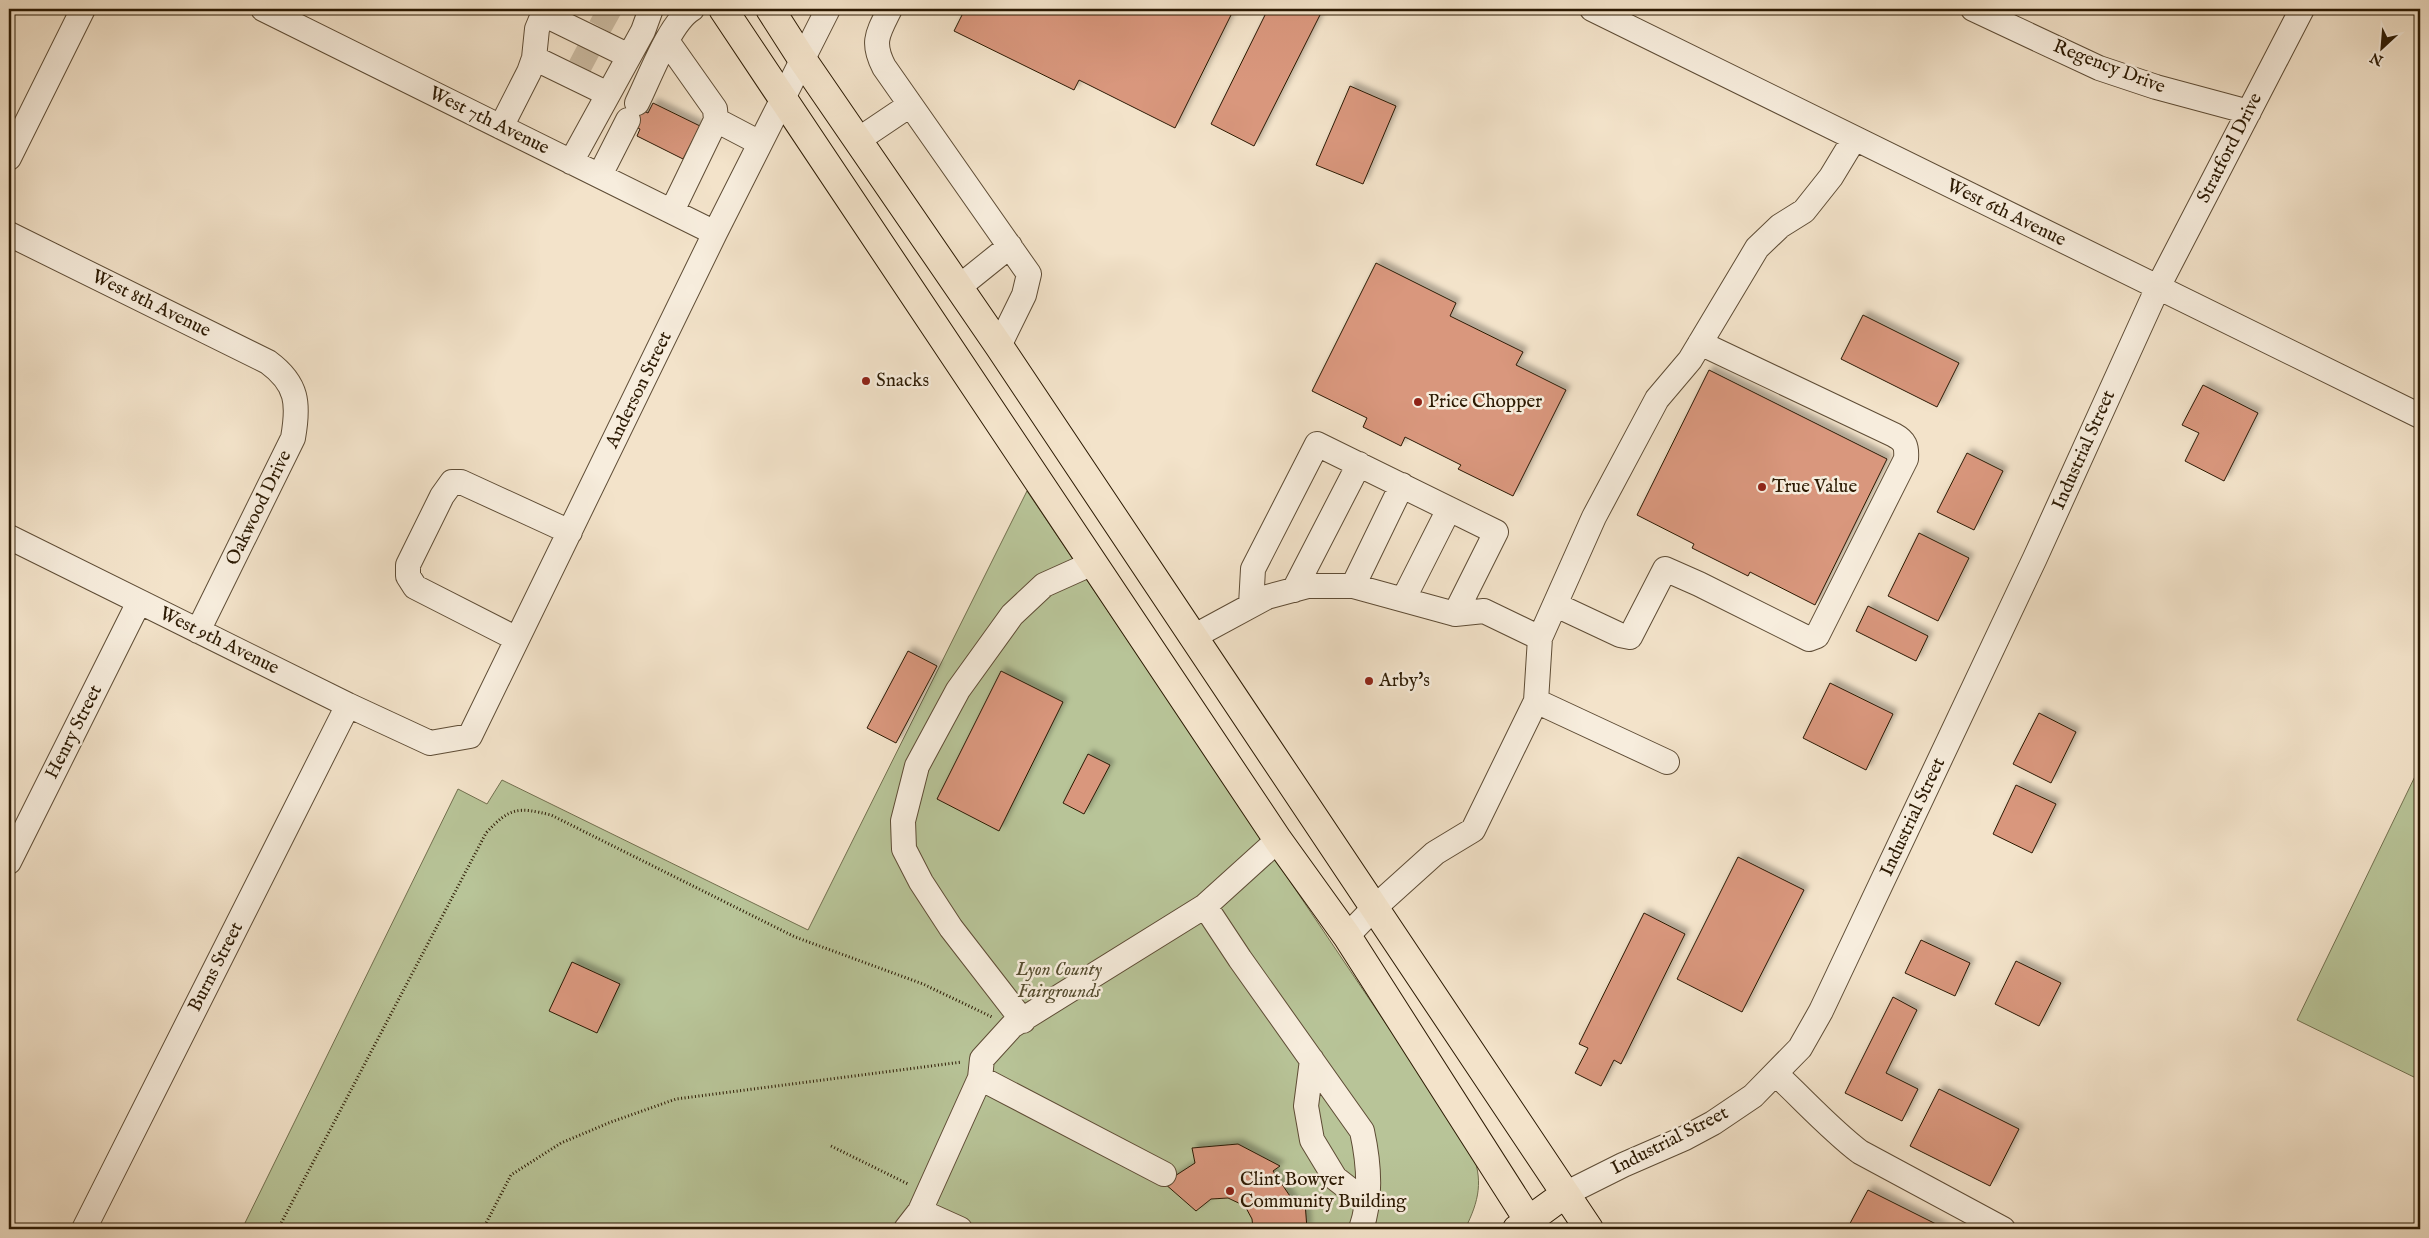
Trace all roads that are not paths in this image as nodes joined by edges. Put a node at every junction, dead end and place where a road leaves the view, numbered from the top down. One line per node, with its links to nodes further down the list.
1 (82, 9): 28 (street)
2 (263, 9): 13 (street, West 7th Avenue)
3 (651, 9): 16 (street)
4 (692, 9): 14 (street)
5 (723, 9): 20 (main road)
6 (770, 9): 18 (main road)
7 (828, 9): 18 (street, Anderson Street)
8 (890, 9): 21 (street)
9 (1592, 9): 25 (street, West 6th Avenue)
10 (2302, 9): 22 (street, Stratford Drive)
11 (1980, 10): 22 (street, Regency Drive)
12 (544, 12): 15 (street); 17 (street)
13 (293, 15): 24 (street, West 7th Avenue)
14 (668, 41): 23 (street); 30 (street)
15 (588, 52): 16 (street); 17 (street); 19 (street)
16 (629, 56): 19 (street)
17 (534, 58): 24 (street)
18 (802, 59): 20 (street, Anderson Street); 26 (main road)
19 (608, 94): 29 (street)
20 (782, 99): 27 (street, Anderson Street); 46 (main road)
21 (910, 105): 26 (street); 34 (street)
22 (2249, 112): 36 (street, Stratford Drive)
23 (716, 120): 27 (street); 31 (street)
24 (501, 127): 29 (street, West 7th Avenue)
25 (1854, 138): 36 (street, West 6th Avenue); 37 (street)
26 (858, 140): 35 (main road)
27 (760, 143): 32 (street, Anderson Street)
28 (9, 158)
29 (571, 162): 30 (street, West 7th Avenue)
30 (600, 175): 31 (street, West 7th Avenue)
31 (672, 211): 32 (street, West 7th Avenue)
32 (716, 233): 44 (street, Anderson Street)
33 (9, 234): 39 (street, West 8th Avenue)
34 (1010, 246): 35 (street); 38 (street)
35 (959, 287): 38 (main road)
36 (2158, 287): 40 (street, West 6th Avenue); 70 (street, Industrial Street)
37 (1700, 343): 52 (street); 52 (street)
38 (999, 346): 55 (main road)
39 (288, 381): 54 (street, Oakwood Drive)
40 (2420, 416)
41 (1359, 464): 42 (street); 48 (street); 51 (street)
42 (1402, 485): 43 (street); 47 (street)
43 (1449, 508): 49 (street); 53 (street)
44 (570, 532): 57 (street, Anderson Street); 57 (street)
45 (9, 537): 50 (street, West 9th Avenue)
46 (1093, 563): 62 (main road); 67 (street)
47 (1353, 586): 48 (street); 49 (street)
48 (1294, 590): 51 (street)
49 (1404, 598): 53 (street)
50 (138, 602): 54 (street, West 9th Avenue); 63 (street, Henry Street)
51 (1251, 605): 55 (street)
52 (1556, 605): 56 (street)
53 (1455, 614): 56 (street)
54 (198, 631): 59 (street, West 9th Avenue)
55 (1193, 637): 65 (main road)
56 (1540, 638): 58 (street)
57 (517, 639): 60 (street, Anderson Street)
58 (1536, 701): 61 (street); 65 (street)
59 (348, 705): 60 (street, West 9th Avenue); 76 (street, Burns Street)
60 (430, 743)
61 (1666, 762)
62 (1278, 840): 64 (street); 66 (main road)
63 (9, 862)
64 (1205, 906): 67 (street); 68 (street)
65 (1374, 908): 66 (street); 72 (main road)
66 (1347, 936): 75 (main road)
67 (1017, 1024): 69 (street)
68 (1312, 1060): 74 (street); 74 (street)
69 (981, 1069): 71 (street); 73 (street)
70 (1776, 1074): 72 (street, Industrial Street); 81 (street)
71 (1164, 1174)
72 (1566, 1194): 75 (main road, Industrial Street); 80 (main road)
73 (923, 1202): 77 (street); 78 (street)
74 (1367, 1203): 79 (street)
75 (1526, 1226)
76 (84, 1229)
77 (906, 1229)
78 (960, 1229)
79 (1361, 1229)
80 (1589, 1229)
81 (2003, 1229)

